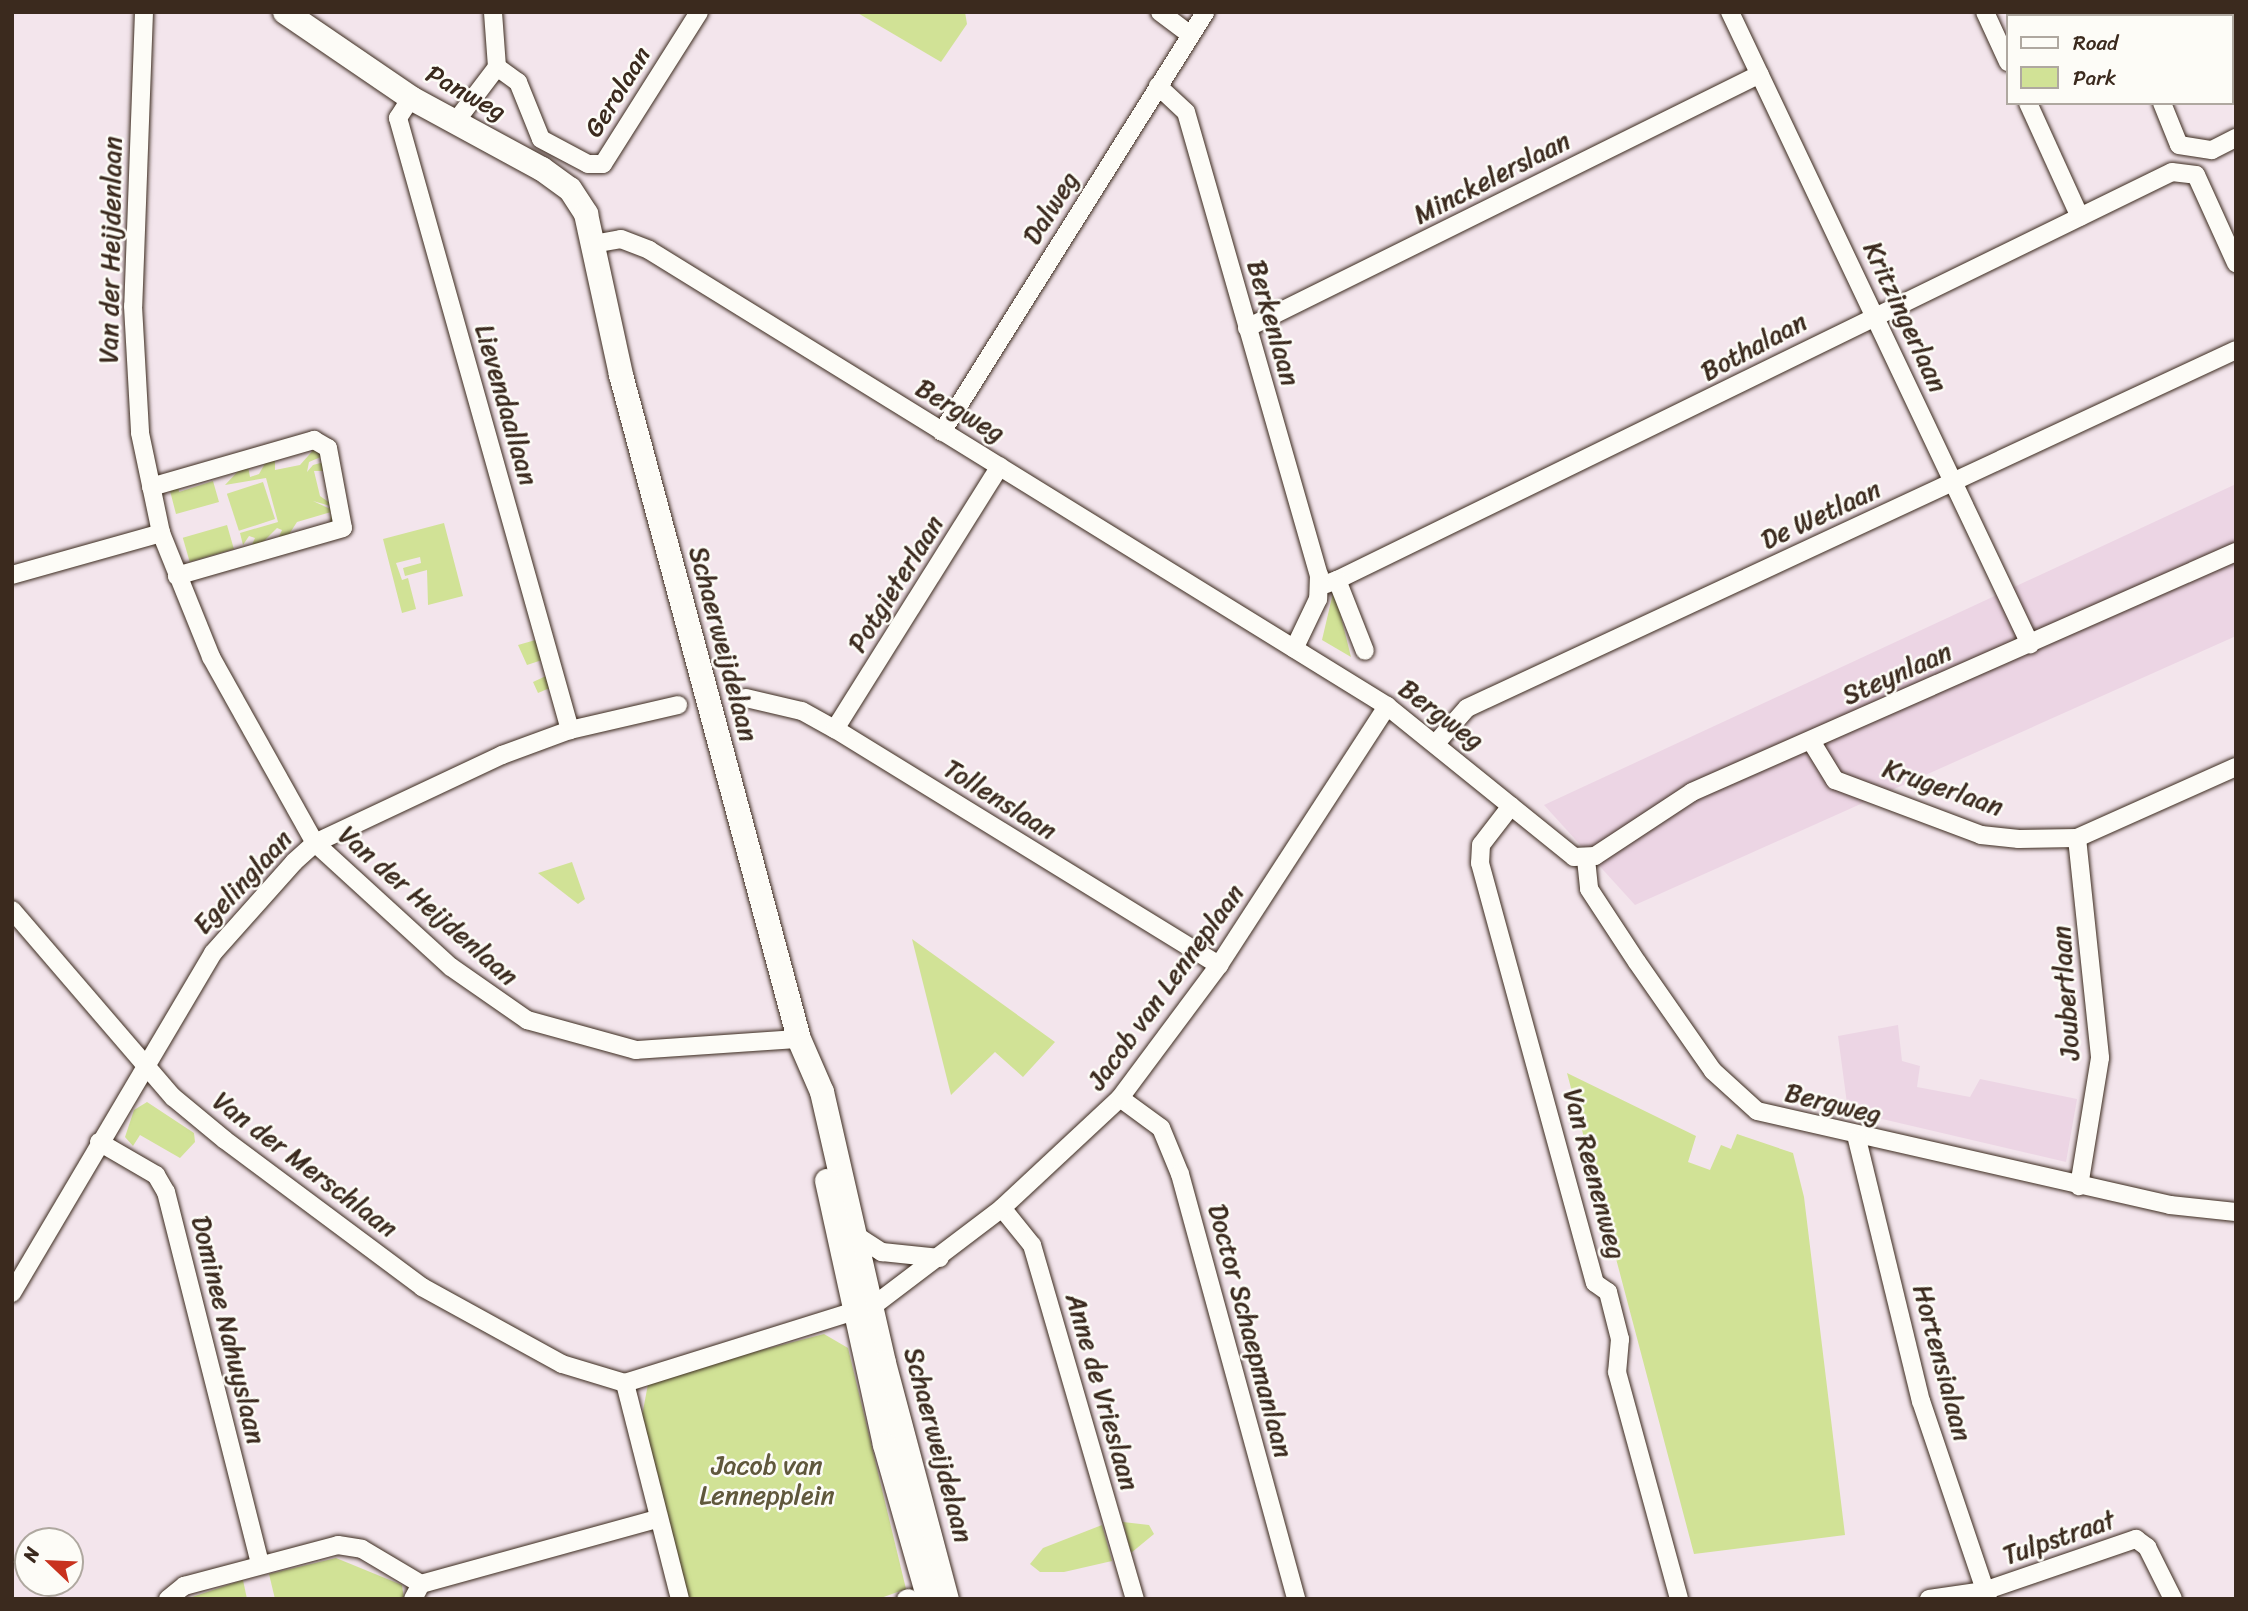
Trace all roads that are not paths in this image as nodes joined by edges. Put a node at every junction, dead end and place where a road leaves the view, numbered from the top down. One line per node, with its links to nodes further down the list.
1 (144, 12): 28 (street, Van der Heijdenlaan)
2 (285, 12): 14 (street, Panweg)
3 (493, 12): 11 (street)
4 (699, 12): 11 (street, Gerolaan)
5 (1160, 12): 9 (street)
6 (1205, 12): 9 (street, Dalweg)
7 (1730, 12): 12 (street, Kritzingerlaan)
8 (1985, 12): 10 (street)
9 (1190, 35): 13 (street, Dalweg)
10 (2007, 60)
11 (497, 67): 17 (street)
12 (1760, 74): 22 (street, Kritzingerlaan); 23 (street, Minckelerslaan)
13 (1158, 86): 23 (street, Berkenlaan); 25 (street, Dalweg)
14 (411, 98): 17 (street, Panweg); 41 (street, Lievendaallaan)
15 (2029, 105): 19 (street)
16 (2163, 105): 18 (street)
17 (456, 121): 20 (street, Panweg)
18 (2236, 138)
19 (2080, 217): 21 (street, Bothalaan); 22 (street, Bothalaan)
20 (593, 244): 25 (street, Bergweg); 51 (street, Schaerweijdelaan)
21 (2236, 263)
22 (1876, 315): 27 (street, Kritzingerlaan); 33 (street, Bothalaan)
23 (1247, 328): 33 (street, Berkenlaan)
24 (2236, 350): 27 (street, De Wetlaan)
25 (942, 432): 26 (street, Bergweg)
26 (1000, 466): 35 (street, Bergweg); 40 (street, Potgieterlaan)
27 (1952, 482): 34 (street, Kritzingerlaan); 43 (street, De Wetlaan)
28 (151, 487): 29 (street, Van der Heijdenlaan); 32 (street)
29 (161, 533): 31 (street); 32 (street, Van der Heijdenlaan)
30 (2235, 553): 34 (street, Steynlaan)
31 (12, 575)
32 (177, 576): 47 (street, Van der Heijdenlaan)
33 (1329, 583): 35 (street); 36 (street, Berkenlaan)
34 (2030, 644): 42 (street, Steynlaan)
35 (1293, 649): 39 (street, Bergweg)
36 (1364, 651)
37 (746, 698): 40 (street, Tollenslaan)
38 (678, 705): 41 (street, Egelinglaan)
39 (1387, 706): 43 (street, Bergweg); 50 (street, Jacob van Lenneplaan)
40 (835, 729): 50 (street, Tollenslaan)
41 (570, 730): 47 (street, Egelinglaan)
42 (1811, 741): 46 (street, Krugerlaan); 48 (street, Steynlaan)
43 (1437, 742): 45 (street, Bergweg)
44 (2236, 768): 46 (street, Krugerlaan)
45 (1511, 806): 48 (street, Bergweg); 68 (street, Van Reenenweg)
46 (2077, 838): 56 (street, Joubertlaan)
47 (315, 843): 51 (street, Van der Heijdenlaan); 52 (street, Egelinglaan)
48 (1587, 859): 54 (street, Bergweg)
49 (12, 910): 52 (street, Van der Merschlaan)
50 (1219, 965): 53 (street, Jacob van Lenneplaan)
51 (802, 1048): 59 (street, Schaerweijdelaan); 62 (street, Schaerweijdelaan)
52 (145, 1065): 55 (street, Egelinglaan); 63 (street, Van der Merschlaan)
53 (1120, 1098): 57 (street, Jacob van Lenneplaan); 74 (street, Doctor Schaepmanlaan)
54 (1857, 1139): 56 (street, Bergweg); 67 (street, Hortensialaan)
55 (99, 1142): 61 (street, Egelinglaan); 65 (street, Dominee Nahuyslaan)
56 (2079, 1186): 58 (street, Bergweg)
57 (1002, 1208): 60 (street, Jacob van Lenneplaan); 73 (street, Anne de Vrieslaan)
58 (2235, 1213)
59 (857, 1236): 60 (street); 62 (street, Schaerweijdelaan)
60 (940, 1258): 62 (street, Jacob van Lenneplaan)
61 (12, 1293)
62 (864, 1309): 63 (street); 69 (street, Schaerweijdelaan); 72 (street, Schaerweijdelaan)
63 (625, 1383): 64 (street)
64 (657, 1519): 66 (street); 71 (street)
65 (260, 1564): 66 (street); 70 (street)
66 (417, 1591)
67 (1986, 1595): 75 (street, Tulpstraat); 76 (street, Tulpstraat)
68 (1672, 1597)
69 (915, 1598)
70 (168, 1599)
71 (680, 1599)
72 (947, 1599)
73 (1135, 1599)
74 (1296, 1599)
75 (1929, 1599)
76 (2173, 1599)

